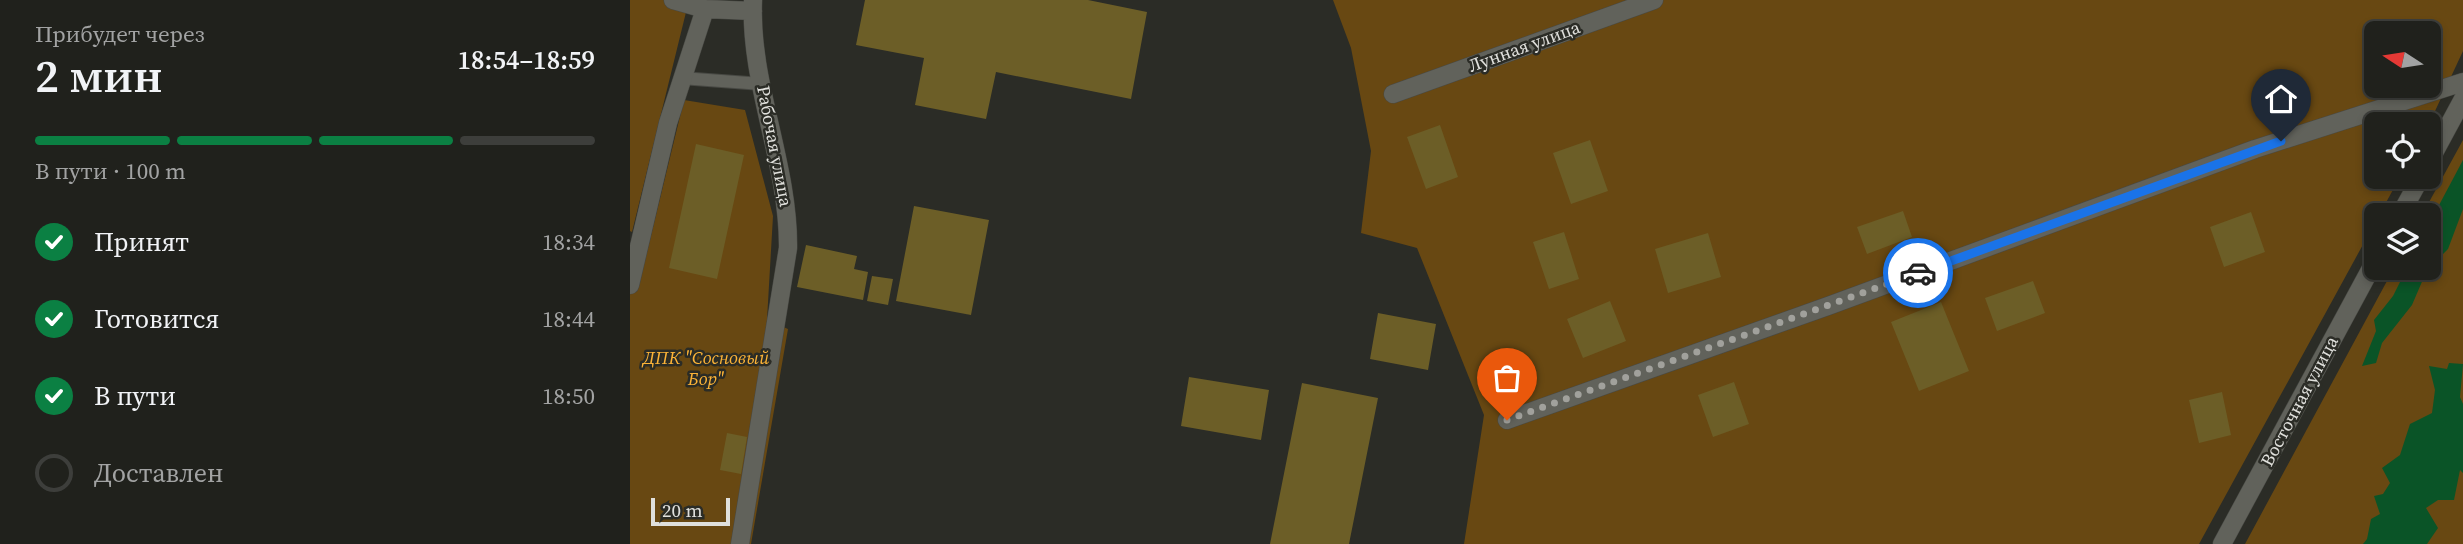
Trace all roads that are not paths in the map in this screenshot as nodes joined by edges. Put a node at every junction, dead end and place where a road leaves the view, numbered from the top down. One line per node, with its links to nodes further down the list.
1 (673, 0): 4 (street)
2 (1654, 0): 8 (street, Лунная улица)
3 (753, 5): 4 (street); 7 (street, Рабочая улица)
4 (705, 9): 5 (street)
5 (681, 78): 7 (lane); 11 (street)
6 (2463, 82): 14 (street)
7 (762, 84): 15 (street, Рабочая улица)
8 (1394, 94)
9 (2463, 99): 10 (street)
10 (2441, 140)
11 (635, 247): 13 (street)
12 (2365, 280): 16 (street, Восточная улица)
13 (630, 285)
14 (1507, 420)
15 (740, 542)
16 (2222, 544)

